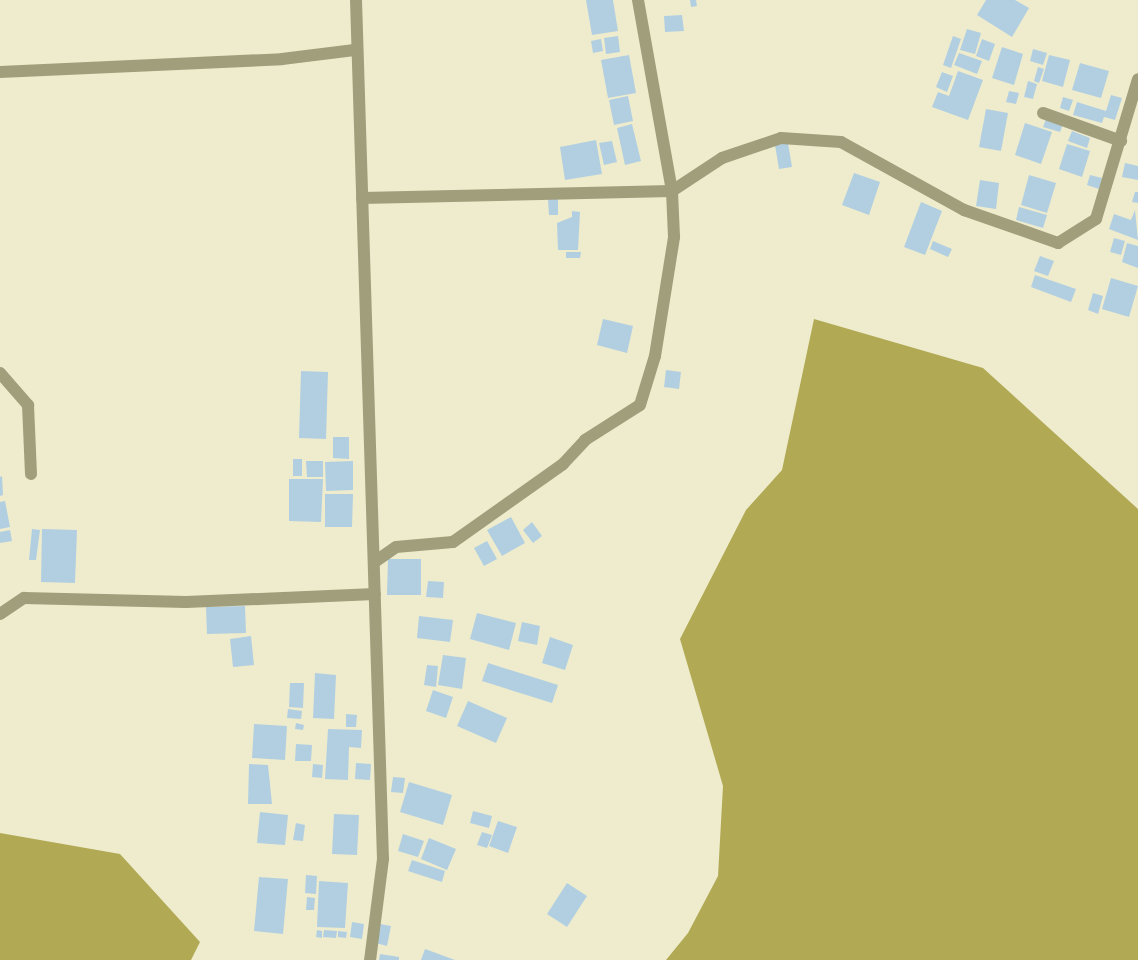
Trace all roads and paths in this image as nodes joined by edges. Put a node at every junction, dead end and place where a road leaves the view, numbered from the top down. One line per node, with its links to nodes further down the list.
1 (356, 0): 3 (street)
2 (638, 0): 8 (street)
3 (354, 50): 4 (street); 9 (street)
4 (0, 72)
5 (1138, 79): 7 (street)
6 (1043, 113): 7 (street)
7 (1121, 141): 8 (street)
8 (672, 191): 9 (street); 12 (street)
9 (362, 198): 12 (street)
10 (0, 373): 11 (street)
11 (32, 474)
12 (376, 561): 13 (street)
13 (375, 594): 14 (street); 15 (street)
14 (0, 614)
15 (370, 960)

